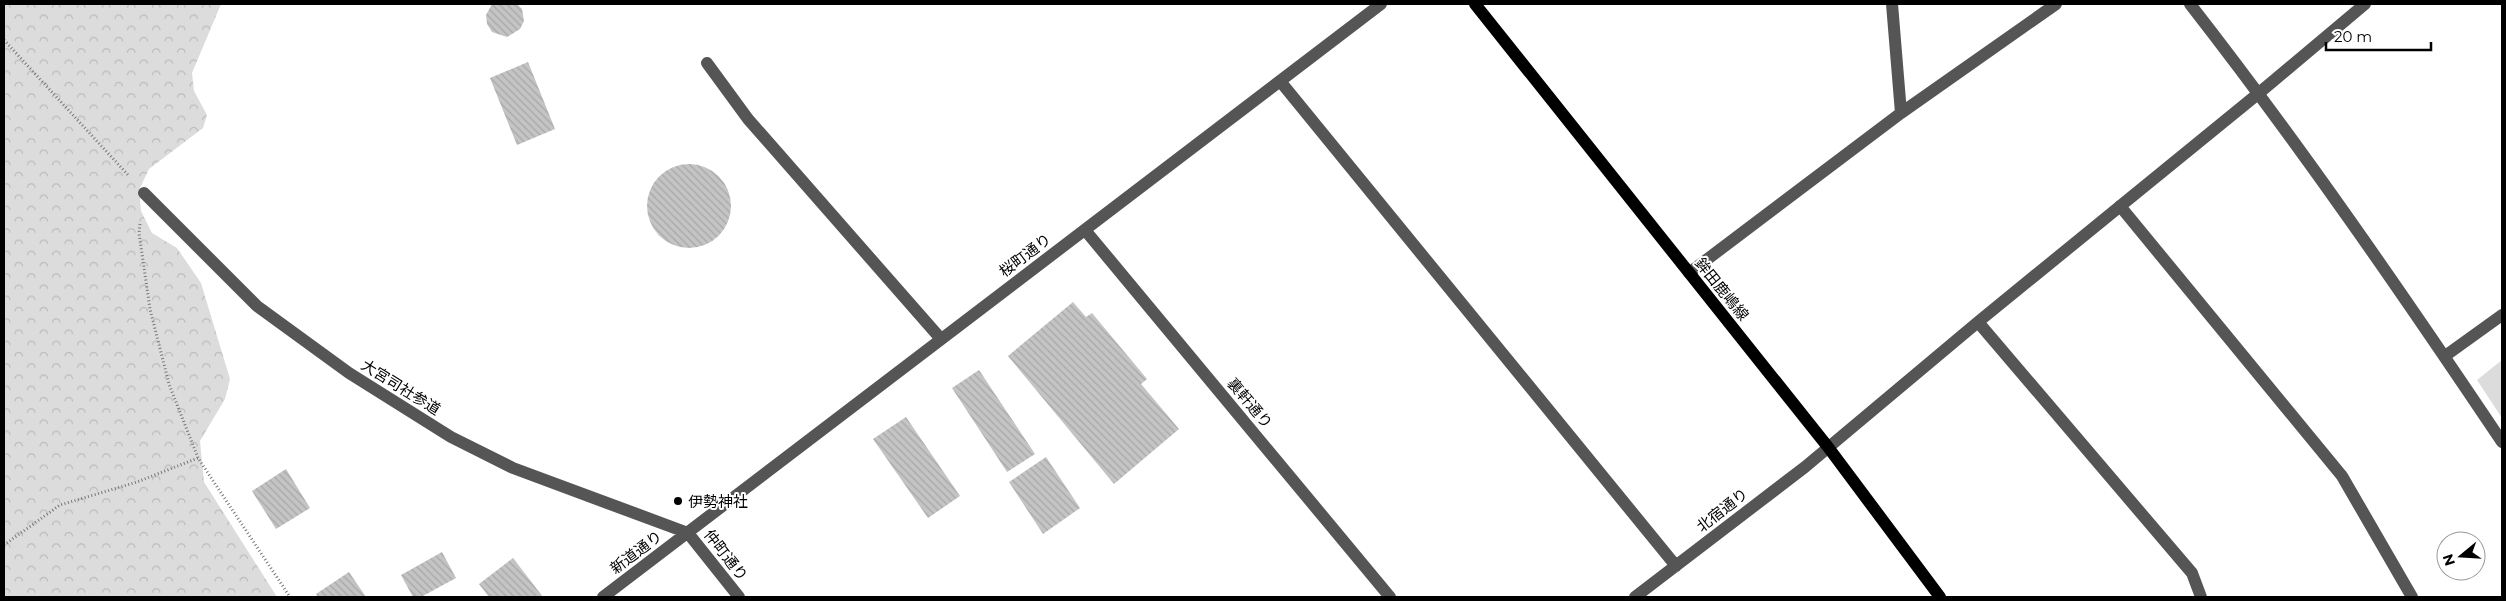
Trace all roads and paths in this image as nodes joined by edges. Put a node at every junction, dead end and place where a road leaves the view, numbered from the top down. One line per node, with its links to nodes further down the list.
1 (1381, 4): 9 (street, 桜町通り)
2 (1475, 4): 15 (main road, 鉾田鹿嶋線)
3 (1892, 4): 11 (street)
4 (2056, 4): 11 (street)
5 (2190, 4): 10 (street)
6 (2364, 4): 10 (street, 北宿通り)
7 (4, 40): 12 (path)
8 (707, 63): 18 (street)
9 (1280, 81): 14 (street, 桜町通り); 25 (street)
10 (2259, 93): 13 (street, 北宿通り); 19 (street)
11 (1901, 113): 15 (street)
12 (144, 193): 22 (path); 23 (street, 大宮司社参道)
13 (2120, 206): 17 (street, 北宿通り); 33 (street)
14 (1085, 230): 18 (street, 桜町通り); 29 (street, 裏軒通り)
15 (1689, 273): 21 (main road, 鉾田鹿嶋線)
16 (2502, 315): 19 (street)
17 (1978, 322): 21 (street, 北宿通り); 32 (street)
18 (942, 339): 23 (street, 桜町通り)
19 (2445, 356): 20 (street)
20 (2502, 442)
21 (1828, 447): 25 (street, 北宿通り); 31 (main road, 鉾田鹿嶋線)
22 (198, 458): 24 (path); 26 (path)
23 (688, 533): 27 (street, 新道通り); 28 (street, 仲町通り)
24 (4, 545)
25 (1676, 566): 30 (street, 北宿通り)
26 (290, 597)
27 (603, 597)
28 (739, 597)
29 (1390, 597)
30 (1635, 597)
31 (1940, 597)
32 (2201, 597)
33 (2412, 597)

